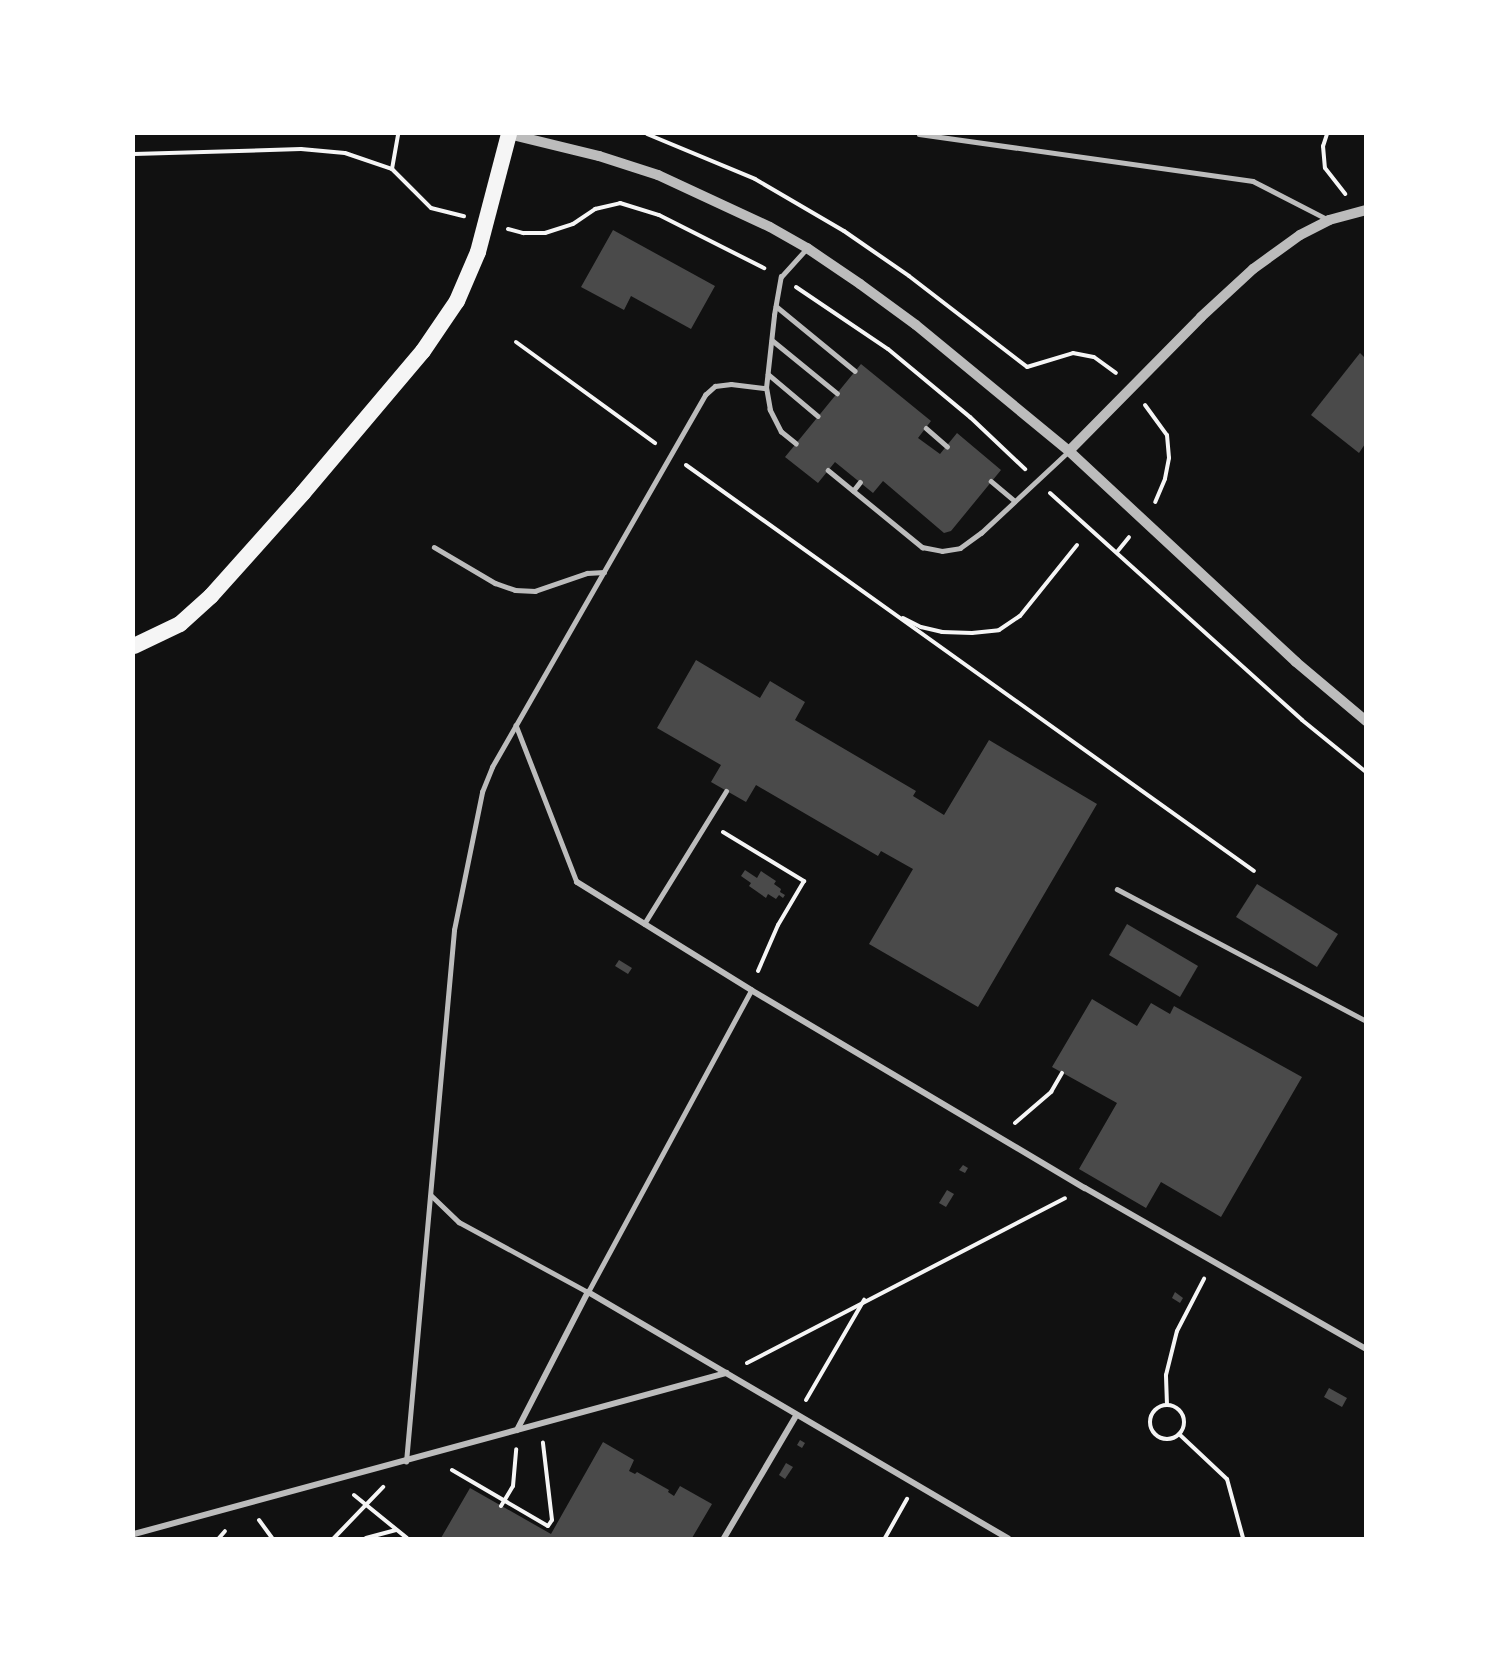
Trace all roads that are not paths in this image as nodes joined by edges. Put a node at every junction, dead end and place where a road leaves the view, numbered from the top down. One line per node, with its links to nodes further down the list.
1 (509, 134): 5 (street); 24 (highway)
2 (919, 134): 4 (lane)
3 (1363, 210): 4 (street)
4 (1329, 220): 16 (street)
5 (807, 248): 6 (lane); 16 (street)
6 (776, 306): 7 (lane); 8 (lane)
7 (772, 340): 9 (lane); 11 (lane)
8 (855, 371)
9 (768, 374): 10 (lane); 12 (lane)
10 (766, 388): 14 (lane); 23 (lane)
11 (837, 393)
12 (818, 416)
13 (926, 428): 15 (lane)
14 (796, 444)
15 (947, 446)
16 (1069, 451): 21 (lane); 25 (street)
17 (828, 470): 20 (lane)
18 (860, 482): 20 (lane)
19 (991, 482): 21 (lane)
20 (852, 491): 21 (lane)
21 (1016, 501)
22 (434, 547): 23 (lane)
23 (604, 572): 26 (lane)
24 (134, 646)
25 (1365, 721)
26 (516, 725): 28 (lane); 33 (lane)
27 (726, 791): 30 (lane)
28 (577, 882): 30 (street)
29 (1117, 889): 32 (lane)
30 (644, 924): 31 (street)
31 (751, 990): 34 (lane); 35 (street)
32 (1365, 1021)
33 (430, 1195): 34 (lane); 39 (lane)
34 (588, 1292): 36 (street); 38 (street)
35 (1365, 1349)
36 (726, 1373): 37 (street); 38 (street)
37 (796, 1416): 41 (street); 42 (street)
38 (517, 1430): 39 (street)
39 (406, 1462): 40 (street)
40 (134, 1534)
41 (724, 1539)
42 (1008, 1539)

